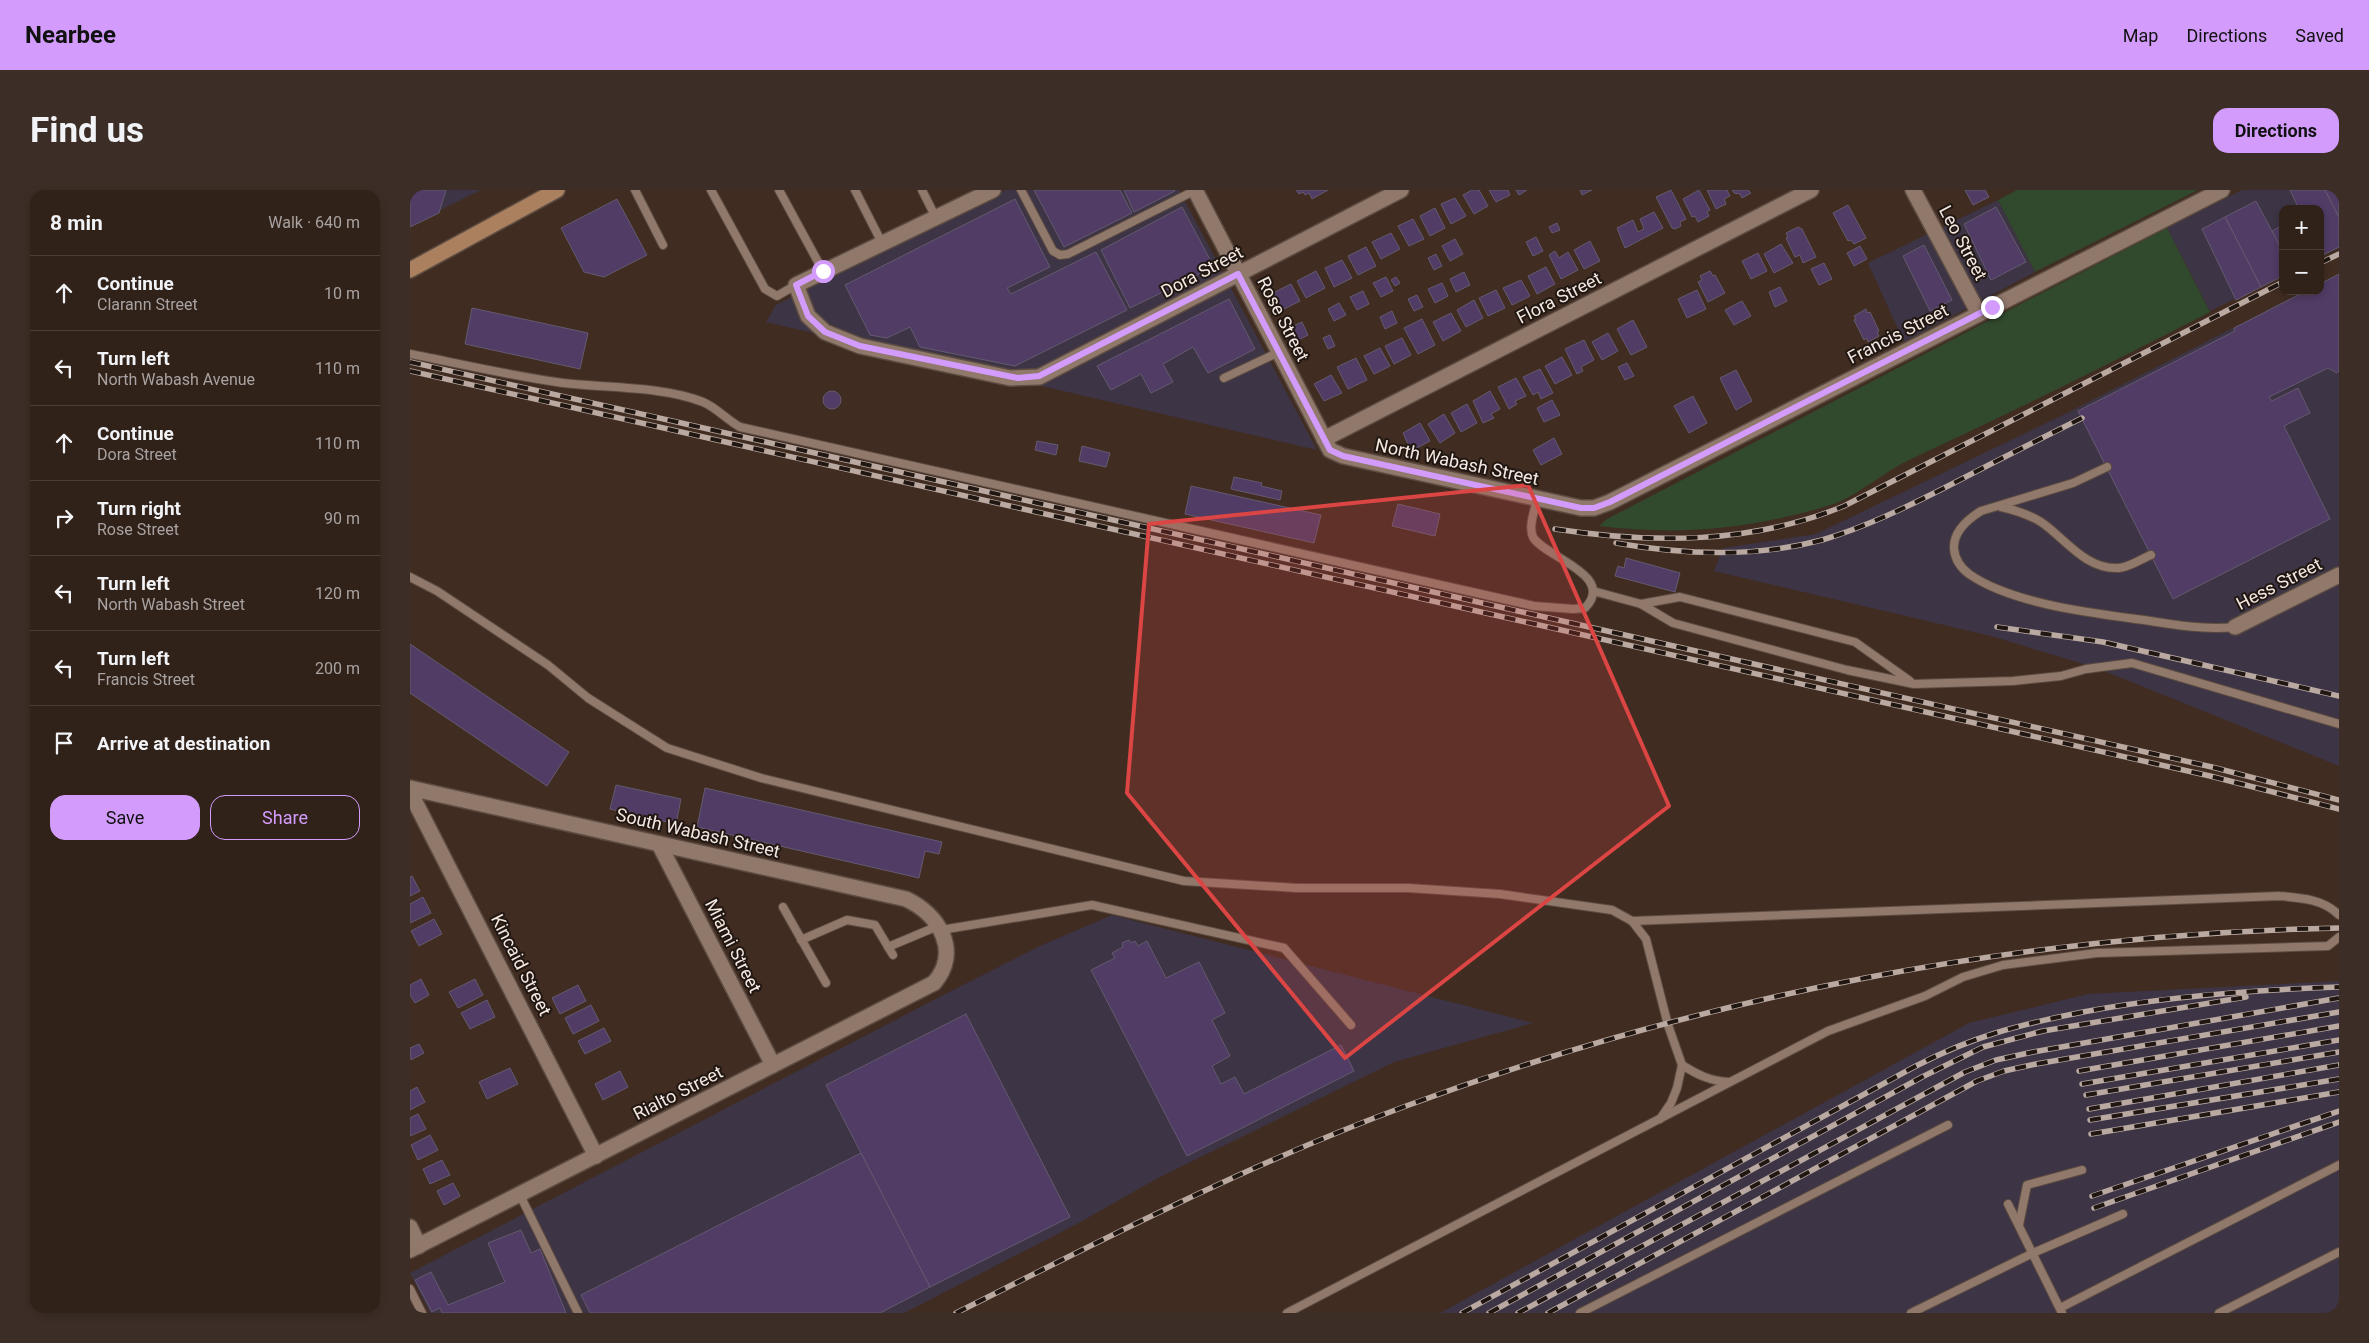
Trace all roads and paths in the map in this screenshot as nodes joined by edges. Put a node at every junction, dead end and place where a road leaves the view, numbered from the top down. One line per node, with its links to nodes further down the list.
1 (557, 190): 17 (main road)
2 (635, 190): 16 (lane)
3 (711, 190): 20 (lane)
4 (779, 190): 18 (lane)
5 (855, 190): 15 (lane)
6 (922, 190): 14 (lane)
7 (993, 190): 14 (street)
8 (1021, 190): 9 (lane)
9 (1196, 190): 19 (street, Rose Street)
10 (1401, 190): 19 (street, Dora Street)
11 (1811, 190): 25 (street, Flora Street)
12 (1913, 190): 21 (street, Leo Street)
13 (2222, 190): 21 (street, Francis Street)
14 (936, 218): 15 (street)
15 (882, 243): 18 (street)
16 (663, 246)
17 (410, 270)
18 (823, 271): 20 (street)
19 (1238, 274): 20 (street, Dora Street); 22 (street, Rose Street)
20 (796, 285)
21 (1979, 314): 29 (street, Francis Street)
22 (1280, 352): 24 (lane); 25 (street, Rose Street)
23 (410, 354): 33 (lane)
24 (1224, 378)
25 (1324, 438): 27 (street, North Wabash Street)
26 (2107, 467): 28 (lane)
27 (1537, 499): 29 (street, North Wabash Street); 33 (lane)
28 (1998, 507): 30 (lane); 35 (lane)
29 (1589, 508)
30 (2151, 555)
31 (2339, 575): 35 (street, Hess Street)
32 (410, 577): 43 (lane)
33 (1593, 591): 34 (lane)
34 (1641, 604): 36 (lane); 36 (lane)
35 (2235, 627)
36 (1914, 684): 37 (lane)
37 (2339, 724)
38 (410, 788): 40 (street, South Wabash Street)
39 (410, 792): 56 (street, Kincaid Street)
40 (660, 844): 44 (street, South Wabash Street); 51 (street, Miami Street)
41 (782, 908): 46 (lane)
42 (2339, 915): 43 (lane)
43 (1632, 921): 52 (lane)
44 (939, 928): 47 (lane); 50 (lane); 51 (street, Rialto Street)
45 (2339, 938): 53 (lane)
46 (801, 940): 47 (lane); 49 (lane)
47 (888, 947): 48 (lane)
48 (893, 955)
49 (826, 983)
50 (1351, 1025)
51 (774, 1065): 56 (street, Rialto Street)
52 (1682, 1065): 53 (lane); 54 (lane)
53 (1730, 1082): 54 (lane)
54 (1660, 1118): 71 (lane)
55 (1948, 1125): 72 (lane)
56 (596, 1156): 59 (street, Rialto Street)
57 (2339, 1165): 68 (lane)
58 (2082, 1170): 62 (lane)
59 (520, 1195): 64 (street, Rialto Street); 70 (lane)
60 (2008, 1204): 62 (lane)
61 (2123, 1214): 66 (lane)
62 (2018, 1225): 66 (lane)
63 (410, 1227): 64 (street)
64 (414, 1248)
65 (2339, 1252): 74 (lane)
66 (2032, 1253): 68 (lane); 73 (lane)
67 (410, 1289): 69 (lane)
68 (2061, 1310)
69 (422, 1313)
70 (578, 1313)
71 (1287, 1313)
72 (1580, 1313)
73 (1911, 1313)
74 (2219, 1313)

